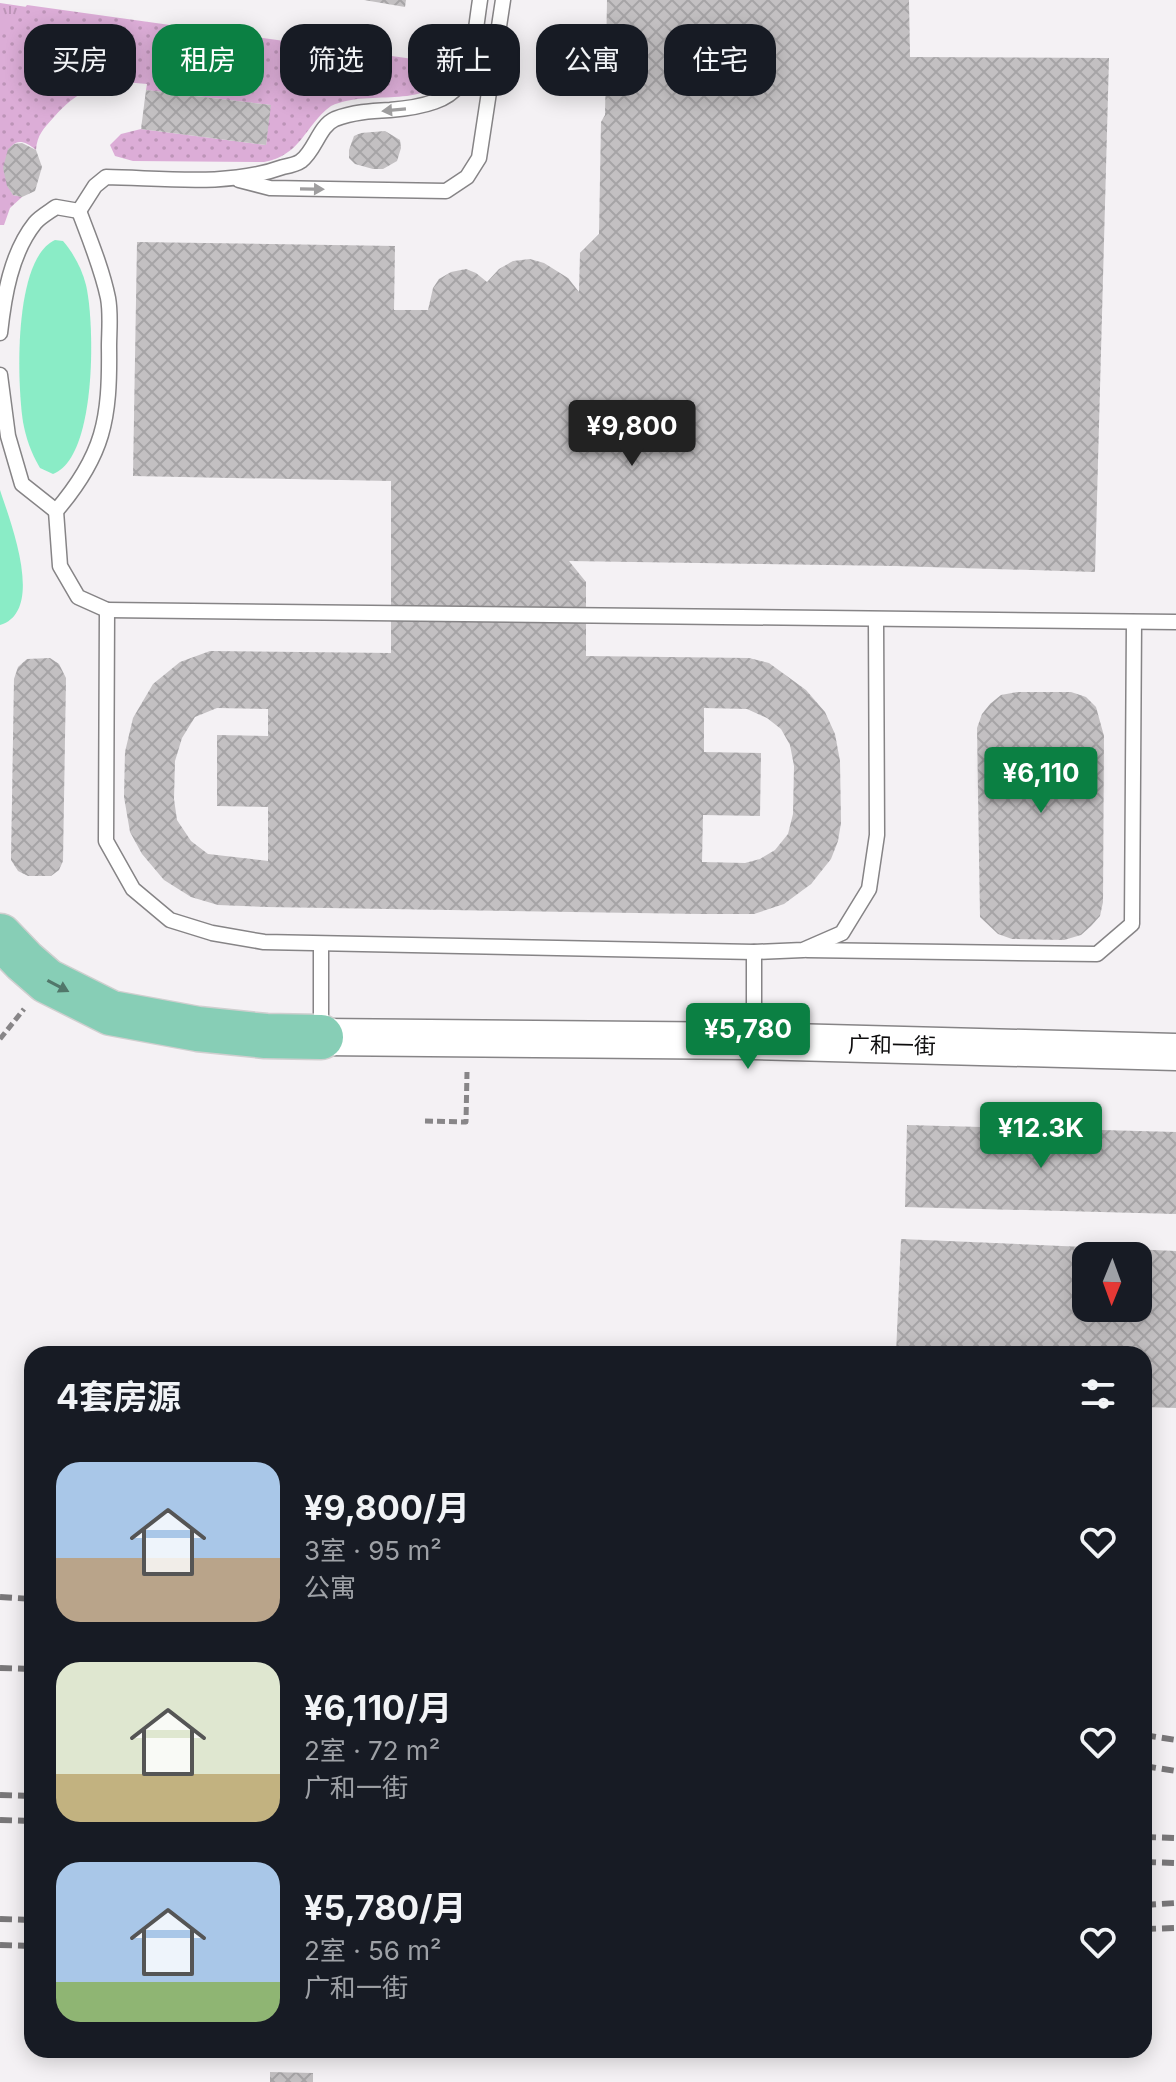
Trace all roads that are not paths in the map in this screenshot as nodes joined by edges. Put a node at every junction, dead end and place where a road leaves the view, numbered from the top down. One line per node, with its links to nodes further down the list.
1 (480, 0): 3 (lane, one-way to 3)
2 (503, 0): 3 (lane, one-way to 2)
3 (235, 179): 4 (lane)
4 (79, 211): 5 (lane); 7 (lane)
5 (0, 333)
6 (0, 375): 7 (lane)
7 (56, 511): 8 (lane)
8 (107, 610): 9 (lane); 13 (lane)
9 (876, 620): 10 (lane); 14 (lane)
10 (1134, 622): 11 (lane); 14 (lane)
11 (1176, 622)
12 (0, 936): 16 (main road, one-way to 16)
13 (321, 944): 15 (lane); 16 (lane)
14 (803, 950): 15 (lane)
15 (754, 952): 17 (lane)
16 (321, 1037): 17 (street, 广和一街)
17 (754, 1041): 18 (street, 广和一街)
18 (1176, 1052)

